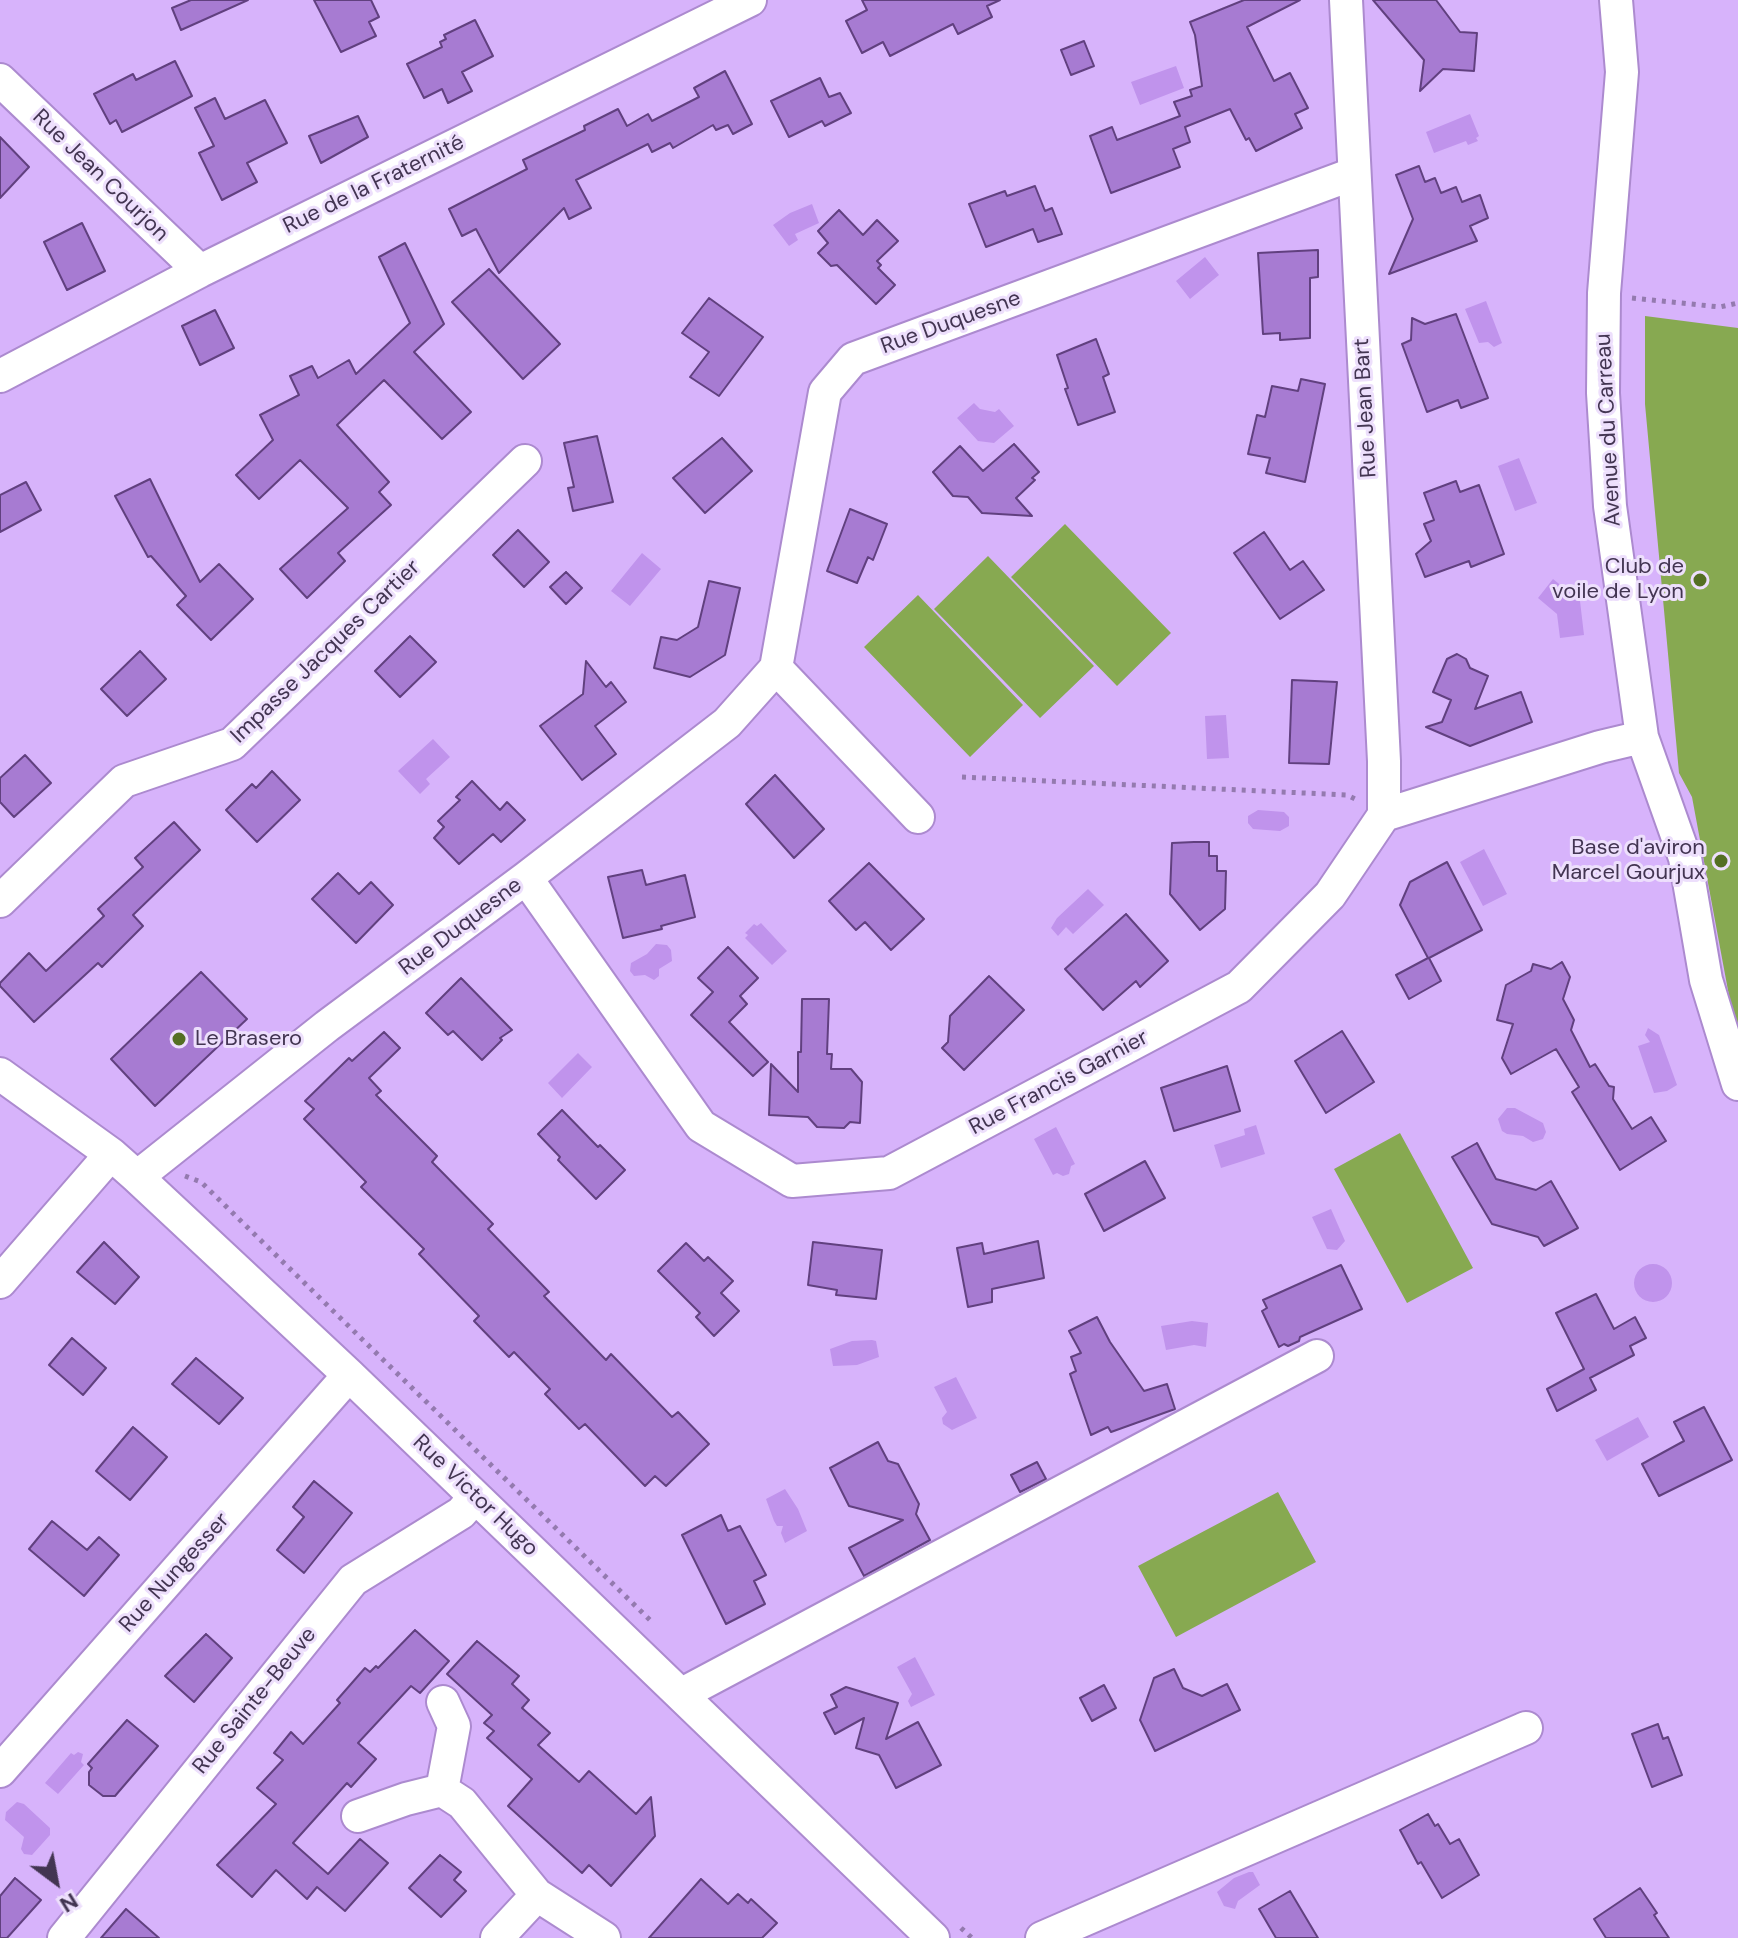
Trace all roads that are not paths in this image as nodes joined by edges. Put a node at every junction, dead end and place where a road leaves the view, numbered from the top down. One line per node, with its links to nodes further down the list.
1 (750, 0): 6 (street, Rue de la Fraternité)
2 (1346, 0): 5 (street, Rue Jean Bart)
3 (1616, 0): 10 (street, Avenue du Carreau)
4 (0, 80): 6 (street, Rue Jean Courjon)
5 (1353, 174): 9 (street, Rue Duquesne); 11 (street, Rue Jean Bart)
6 (200, 271): 7 (street, Rue de la Fraternité)
7 (0, 376)
8 (525, 461): 14 (street, Impasse Jacques Cartier)
9 (776, 668): 12 (street); 13 (street, Rue Duquesne)
10 (1642, 737): 11 (street); 16 (street, Avenue du Carreau)
11 (1384, 815): 13 (street, Rue Francis Garnier)
12 (918, 817)
13 (526, 878): 18 (street, Rue Duquesne)
14 (0, 901)
15 (0, 1074): 17 (street, Rue Victor Hugo)
16 (1738, 1084)
17 (111, 1154): 18 (street, Rue Victor Hugo); 19 (street)
18 (137, 1177): 21 (street, Rue Victor Hugo)
19 (0, 1282)
20 (1317, 1356): 23 (street)
21 (349, 1375): 22 (street, Rue Victor Hugo); 26 (street, Rue Nungesser)
22 (475, 1497): 23 (street, Rue Victor Hugo); 30 (street, Rue Sainte-Beuve)
23 (682, 1694): 33 (street, Rue Victor Hugo)
24 (443, 1702): 27 (street)
25 (1526, 1728): 34 (street)
26 (0, 1771)
27 (442, 1790): 28 (street); 29 (street)
28 (358, 1816)
29 (537, 1895): 31 (street); 32 (street)
30 (64, 1938)
31 (497, 1938)
32 (604, 1938)
33 (933, 1938)
34 (1042, 1938)

